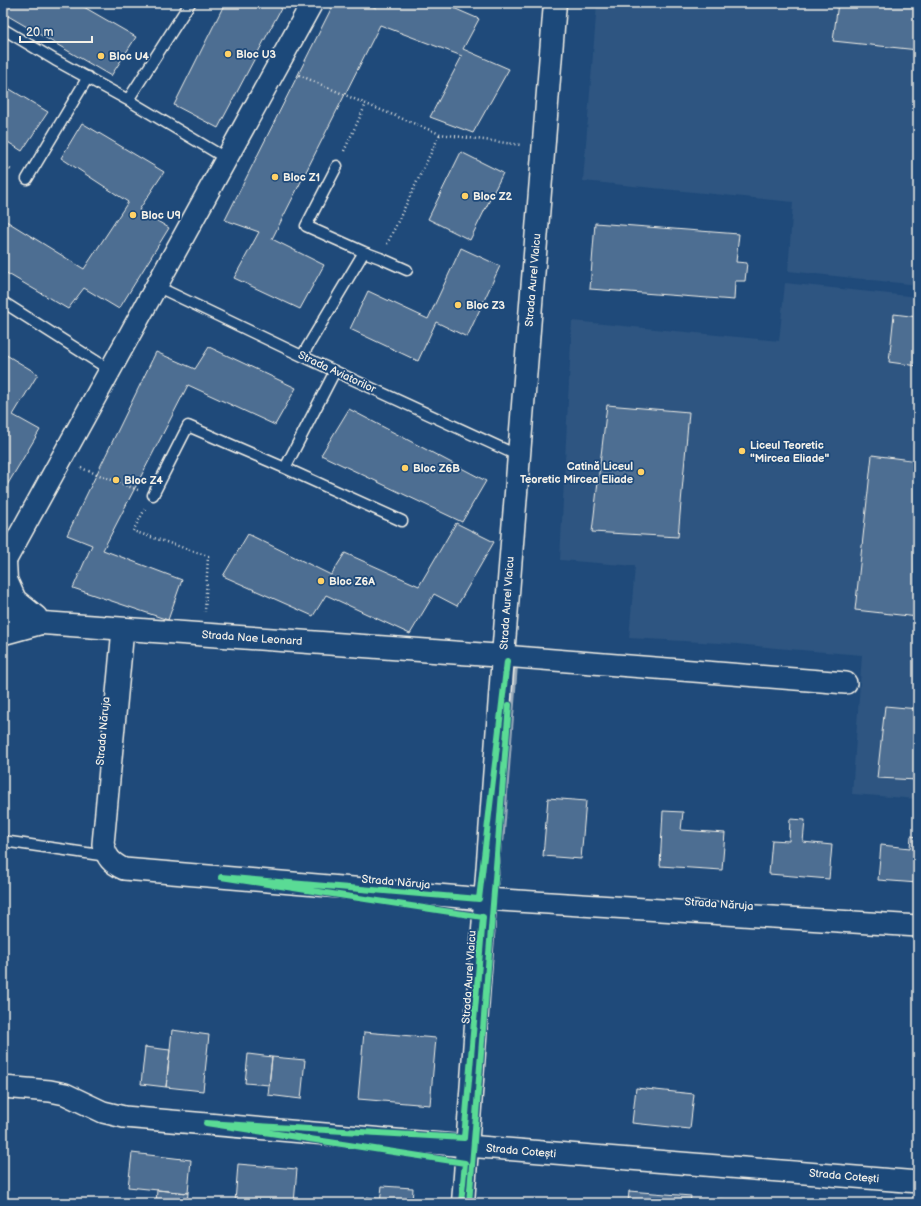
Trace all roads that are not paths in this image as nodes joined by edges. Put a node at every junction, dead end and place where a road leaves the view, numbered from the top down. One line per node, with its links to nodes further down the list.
1 (190, 3): 6 (lane)
2 (312, 3): 7 (street)
3 (555, 3): 17 (main road, Strada Aurel Vlaicu)
4 (3, 29): 5 (lane)
5 (88, 78): 6 (lane); 9 (lane)
6 (128, 100): 7 (lane)
7 (227, 159): 12 (street)
8 (337, 166): 10 (lane)
9 (27, 179)
10 (364, 252): 11 (lane); 14 (lane)
11 (407, 270)
12 (156, 286): 14 (lane, Strada Aviatorilor); 15 (street)
13 (3, 302): 15 (lane)
14 (302, 356): 16 (lane, Strada Aviatorilor)
15 (110, 370): 21 (street)
16 (335, 371): 17 (lane, Strada Aviatorilor); 18 (lane)
17 (519, 456): 26 (main road, Strada Aurel Vlaicu)
18 (285, 468): 19 (lane); 20 (lane)
19 (153, 495)
20 (402, 521)
21 (4, 563): 23 (main road)
22 (3, 609): 23 (main road, Strada Nae Leonard)
23 (43, 623): 24 (main road, Strada Nae Leonard); 25 (street)
24 (123, 629): 26 (main road, Strada Nae Leonard); 29 (street, Strada Năruja)
25 (3, 634)
26 (503, 656): 27 (street); 30 (main road, Strada Aurel Vlaicu)
27 (846, 683)
28 (3, 841): 29 (lane)
29 (107, 856): 30 (street, Strada Năruja)
30 (485, 899): 31 (street, Strada Năruja); 33 (main road, Strada Aurel Vlaicu)
31 (918, 926)
32 (3, 1086): 33 (street, Strada Cotești)
33 (467, 1146): 34 (street, Strada Cotești); 35 (main road, Strada Aurel Vlaicu)
34 (918, 1182)
35 (463, 1203)

